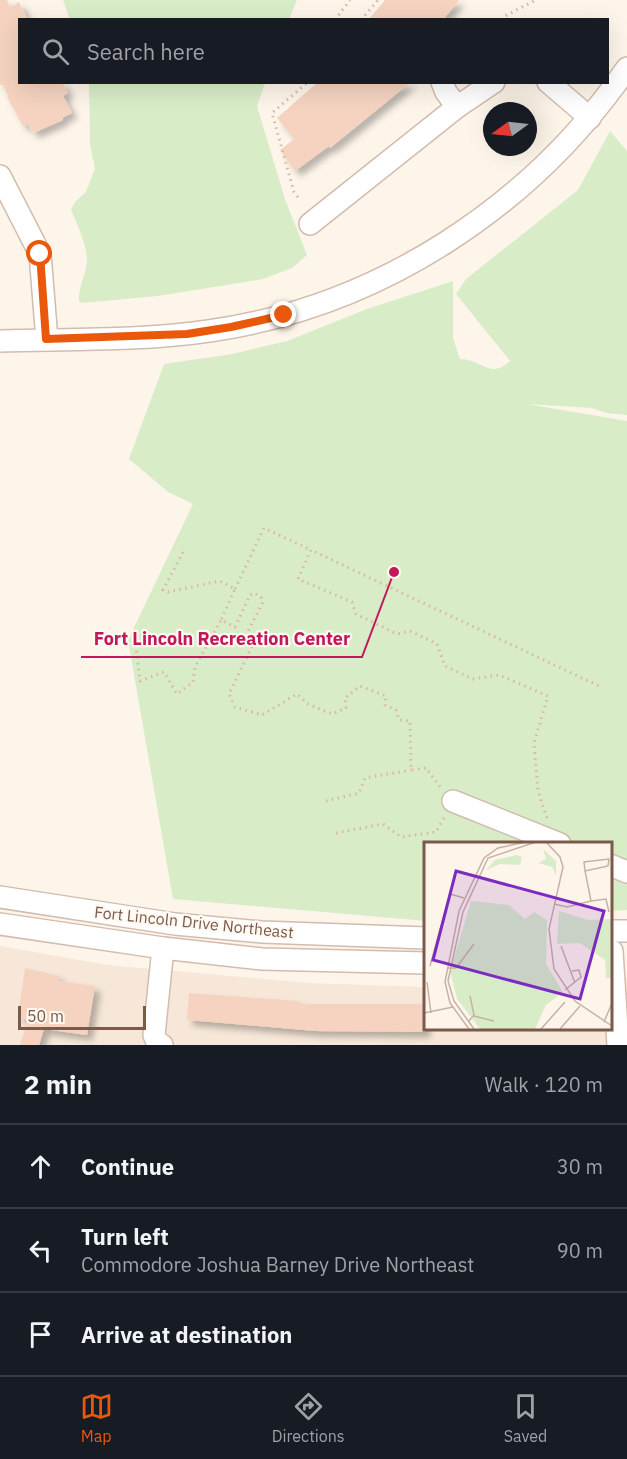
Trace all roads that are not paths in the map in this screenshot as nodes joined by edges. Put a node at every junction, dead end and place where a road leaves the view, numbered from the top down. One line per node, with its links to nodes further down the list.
1 (627, 68): 6 (street)
2 (443, 84): 5 (street)
3 (491, 84): 5 (street)
4 (550, 84): 6 (street)
5 (457, 107): 8 (street)
6 (590, 118): 9 (street)
7 (0, 176): 9 (street)
8 (310, 224)
9 (46, 339): 10 (street)
10 (0, 341)
11 (453, 801): 12 (street)
12 (556, 842)
13 (612, 866): 14 (street)
14 (627, 872)
15 (0, 897): 18 (street, Fort Lincoln Drive Northeast)
16 (0, 924): 20 (street, Fort Lincoln Drive Northeast)
17 (627, 931): 19 (street)
18 (424, 938)
19 (615, 946): 23 (street)
20 (163, 948): 21 (street, Fort Lincoln Drive Northeast); 22 (street)
21 (424, 963)
22 (162, 1045)
23 (618, 1045)

